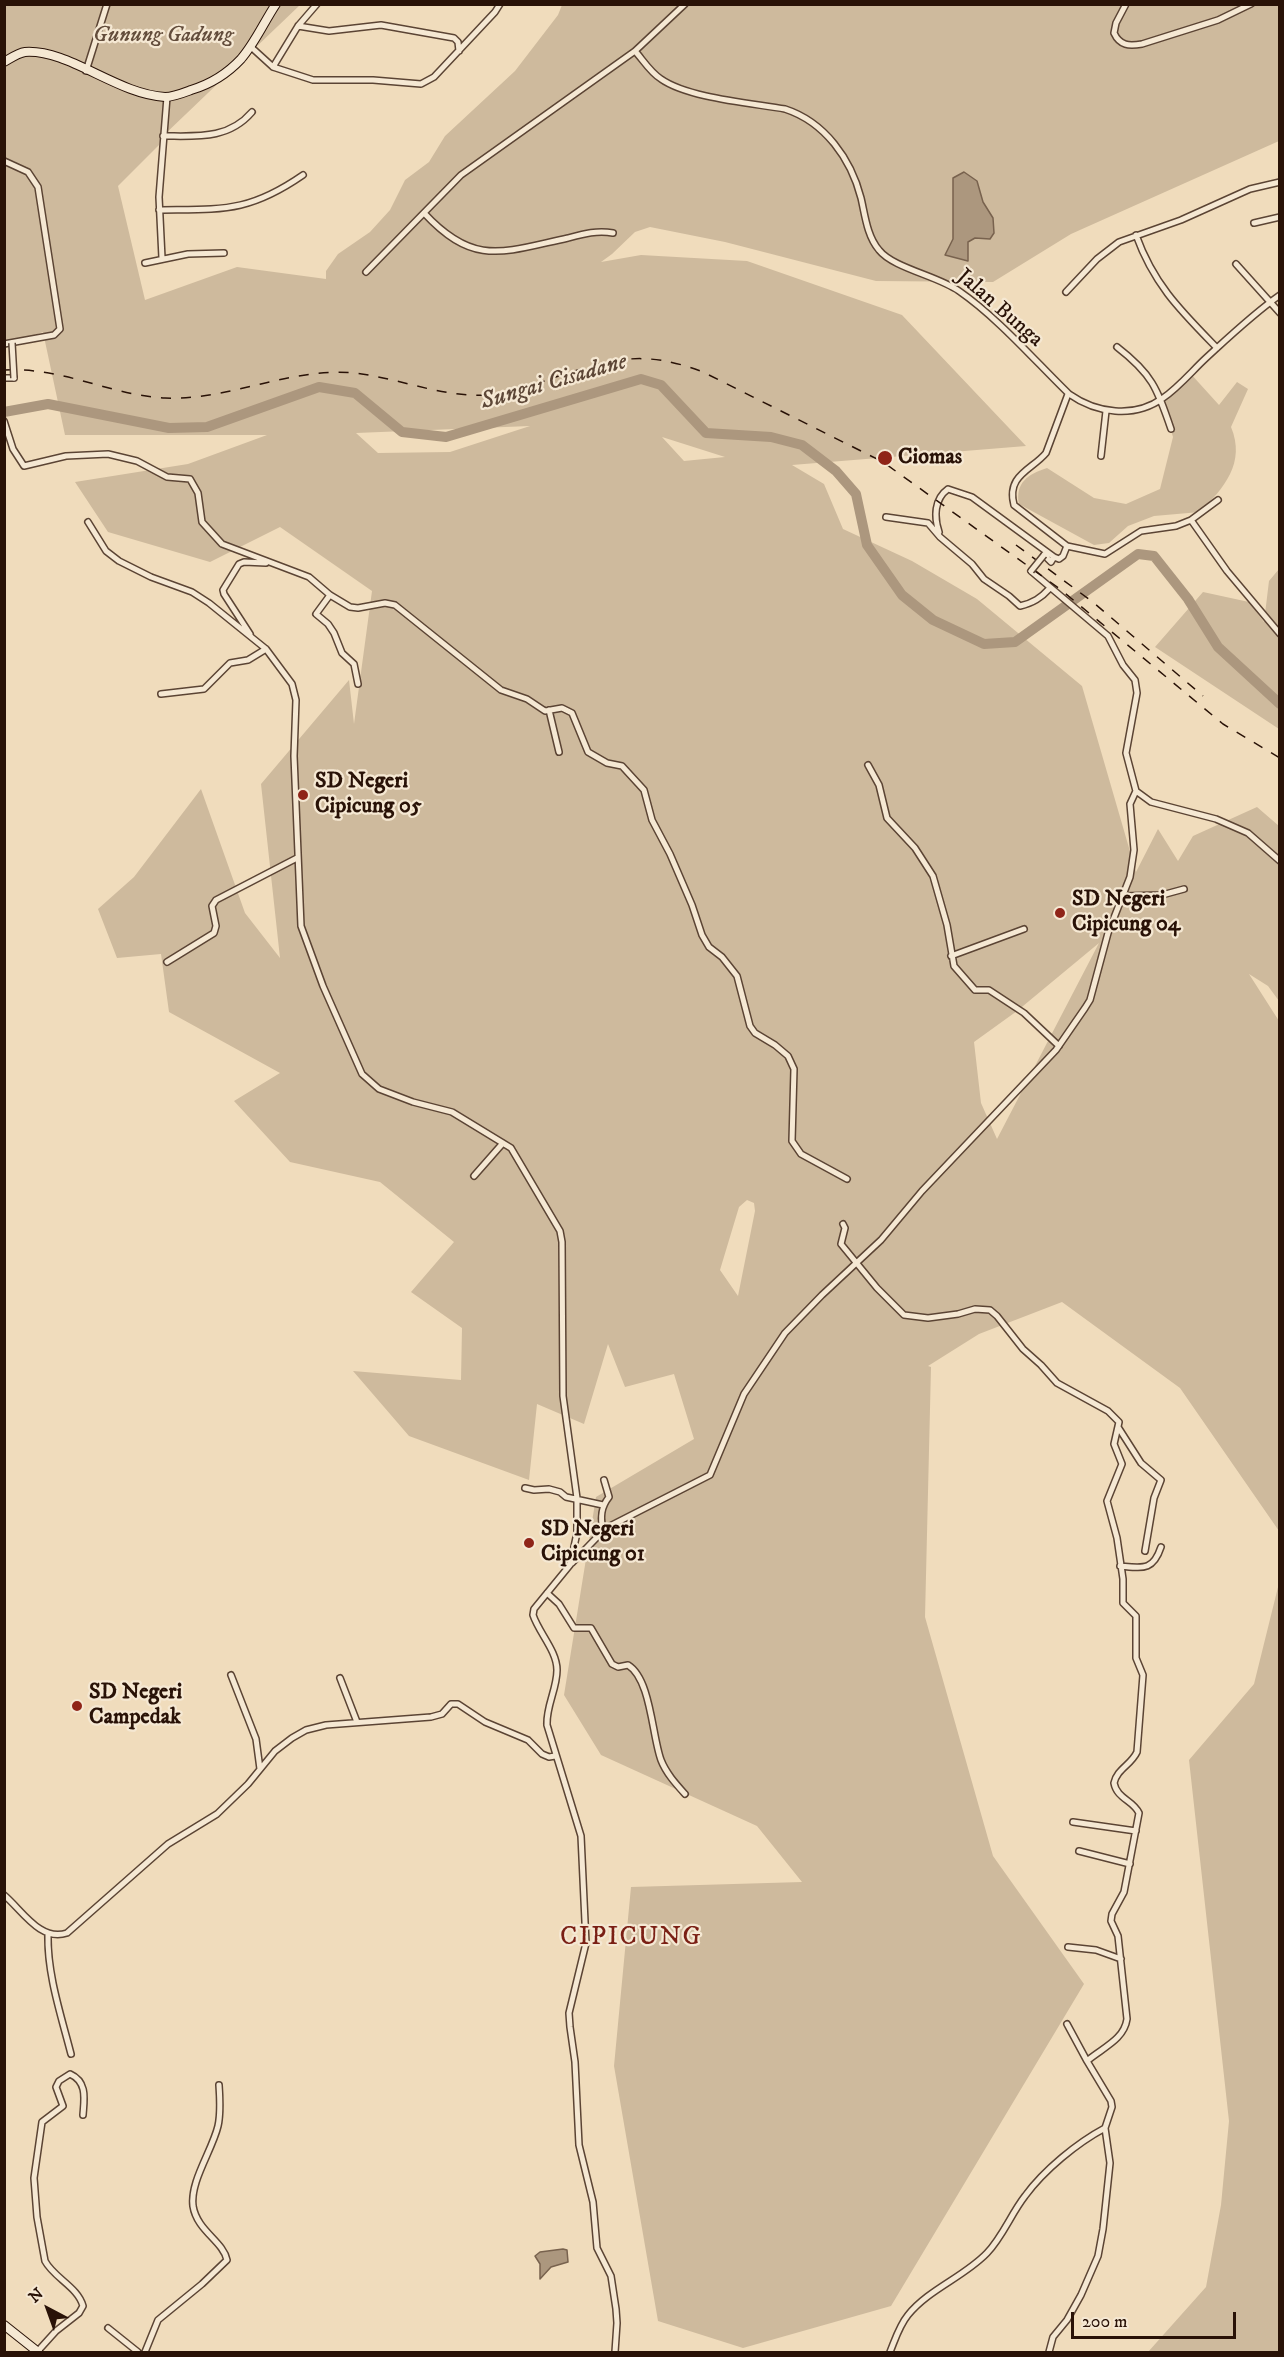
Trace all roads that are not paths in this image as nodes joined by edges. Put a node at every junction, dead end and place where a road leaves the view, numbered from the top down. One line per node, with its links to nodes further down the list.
1 (107, 4): 14 (street)
2 (276, 4): 9 (street)
3 (316, 4): 8 (street)
4 (500, 4): 10 (street)
5 (685, 4): 11 (street)
6 (1126, 4): 7 (street)
7 (1251, 4)
8 (298, 26): 10 (street); 13 (street)
9 (251, 47): 13 (street); 15 (street)
10 (459, 51): 13 (street)
11 (635, 51): 22 (street); 41 (street, Jalan Bunga)
12 (4, 62): 14 (street)
13 (273, 67)
14 (86, 71): 15 (street)
15 (167, 97): 17 (street)
16 (252, 112): 17 (street)
17 (163, 136): 21 (street)
18 (4, 161): 36 (street)
19 (303, 175): 21 (street)
20 (1280, 182): 26 (street)
21 (159, 210): 28 (street)
22 (424, 213): 25 (street); 31 (street)
23 (1280, 217): 24 (street)
24 (1254, 223)
25 (613, 233)
26 (1136, 235): 32 (street); 39 (street)
27 (224, 253): 28 (street)
28 (162, 258): 29 (street)
29 (145, 263)
30 (1236, 264): 34 (street)
31 (366, 272)
32 (1066, 292)
33 (1280, 295): 34 (street, Jalan Bunga)
34 (1269, 303): 35 (street); 39 (street, Jalan Bunga)
35 (1280, 313)
36 (12, 343): 37 (street); 40 (street, bridge)
37 (4, 344)
38 (1118, 347): 42 (street)
39 (1217, 348): 42 (street, Jalan Bunga)
40 (4, 378)
41 (1068, 394): 43 (street, Jalan Bunga); 52 (street)
42 (1162, 400): 43 (street, Jalan Bunga); 45 (street)
43 (1106, 411): 46 (street)
44 (4, 421): 54 (street)
45 (1171, 429)
46 (1101, 456)
47 (1218, 500): 49 (street)
48 (886, 518): 51 (street)
49 (1191, 520): 52 (street); 57 (street)
50 (88, 522): 58 (street)
51 (940, 537): 53 (street); 55 (street)
52 (1067, 546): 53 (street)
53 (1054, 557): 55 (street, bridge)
54 (269, 563): 56 (street); 58 (street)
55 (1052, 589): 65 (street)
56 (330, 595): 60 (street); 62 (street)
57 (1280, 634)
58 (253, 638): 59 (street)
59 (266, 649): 61 (street); 66 (street)
60 (358, 684)
61 (161, 694)
62 (549, 710): 63 (street); 76 (street)
63 (559, 752)
64 (868, 765): 71 (street)
65 (1136, 792): 67 (street); 69 (street)
66 (297, 858): 72 (street); 74 (street)
67 (1280, 861)
68 (1184, 889): 69 (street)
69 (1123, 896): 73 (street)
70 (1024, 928): 71 (street)
71 (951, 956): 73 (street)
72 (167, 962)
73 (1059, 1046): 78 (street)
74 (503, 1143): 75 (street); 82 (street)
75 (474, 1176)
76 (847, 1179)
77 (843, 1224): 78 (street)
78 (856, 1264): 79 (street); 84 (street)
79 (1118, 1427): 86 (street); 88 (street)
80 (604, 1480): 83 (street)
81 (525, 1488): 82 (street)
82 (577, 1498): 83 (street); 87 (street)
83 (603, 1505): 84 (street)
84 (603, 1530): 87 (street)
85 (1161, 1546): 88 (street)
86 (1145, 1551)
87 (570, 1565): 89 (street)
88 (1120, 1566): 97 (street)
89 (547, 1593): 93 (street); 95 (street)
90 (231, 1675): 94 (street)
91 (340, 1678): 92 (street)
92 (357, 1722): 93 (street); 94 (street)
93 (555, 1756): 115 (street)
94 (260, 1769): 101 (street)
95 (685, 1794)
96 (1073, 1822): 97 (street)
97 (1136, 1832): 99 (street)
98 (1080, 1851): 99 (street)
99 (1130, 1864): 103 (street)
100 (4, 1895): 101 (street)
101 (48, 1934): 105 (street)
102 (1068, 1947): 103 (street)
103 (1120, 1959): 106 (street)
104 (1067, 2024): 106 (street)
105 (71, 2054)
106 (1087, 2061): 109 (street)
107 (219, 2085): 114 (street)
108 (83, 2115): 112 (street)
109 (1105, 2128): 116 (street); 117 (street)
110 (4, 2325): 112 (street)
111 (108, 2328): 113 (street)
112 (38, 2352)
113 (138, 2352)
114 (145, 2352)
115 (615, 2352)
116 (890, 2352)
117 (1049, 2352)

